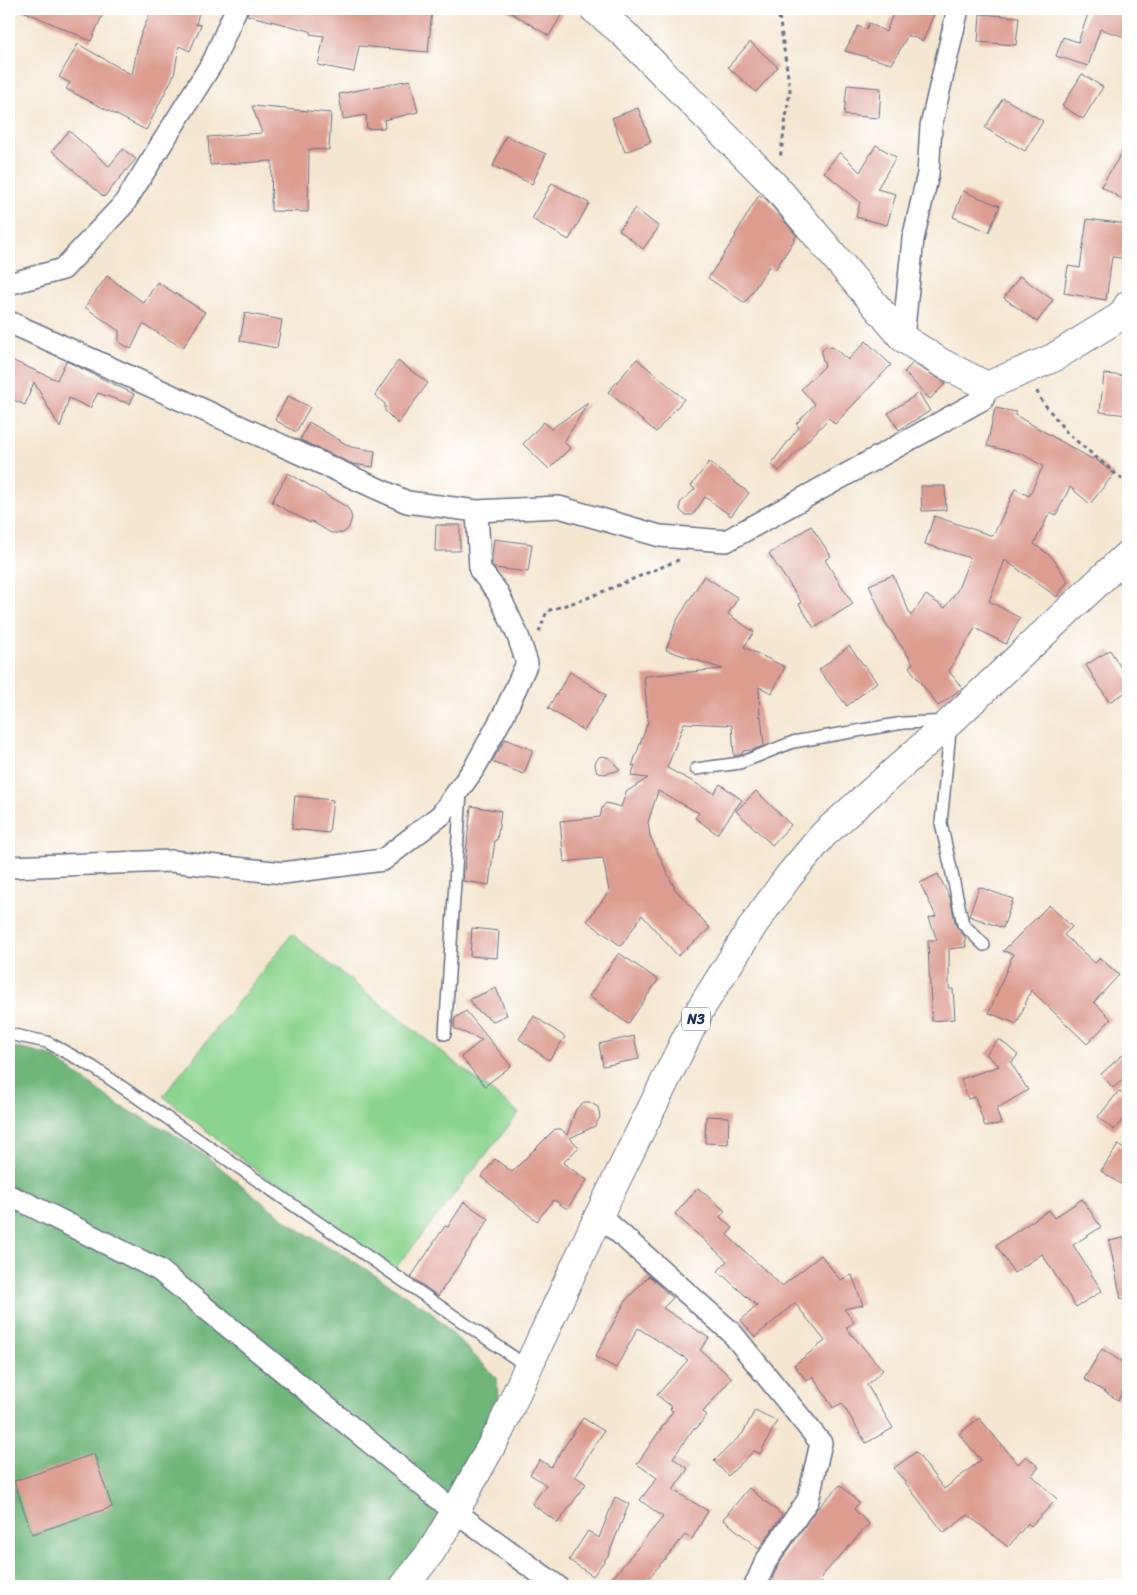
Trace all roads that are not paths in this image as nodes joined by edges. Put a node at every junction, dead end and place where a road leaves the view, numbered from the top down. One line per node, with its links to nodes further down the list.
1 (236, 9): 4 (street)
2 (594, 9): 7 (main road)
3 (958, 9): 7 (street)
4 (9, 284)
5 (1128, 306): 8 (main road)
6 (9, 322): 9 (street)
7 (904, 338): 8 (main road)
8 (988, 386): 9 (street)
9 (477, 510): 13 (street)
10 (1128, 554): 11 (main road, N3)
11 (951, 721): 12 (lane); 15 (lane); 19 (main road, N3)
12 (696, 769)
13 (461, 787): 14 (street); 17 (lane)
14 (9, 867)
15 (984, 945)
16 (9, 1034): 20 (lane)
17 (445, 1034)
18 (9, 1196): 21 (street)
19 (599, 1215): 20 (main road, N3); 24 (street)
20 (528, 1367): 21 (main road, N3)
21 (455, 1512): 22 (main road, N3); 23 (street)
22 (404, 1586)
23 (557, 1586)
24 (755, 1586)

